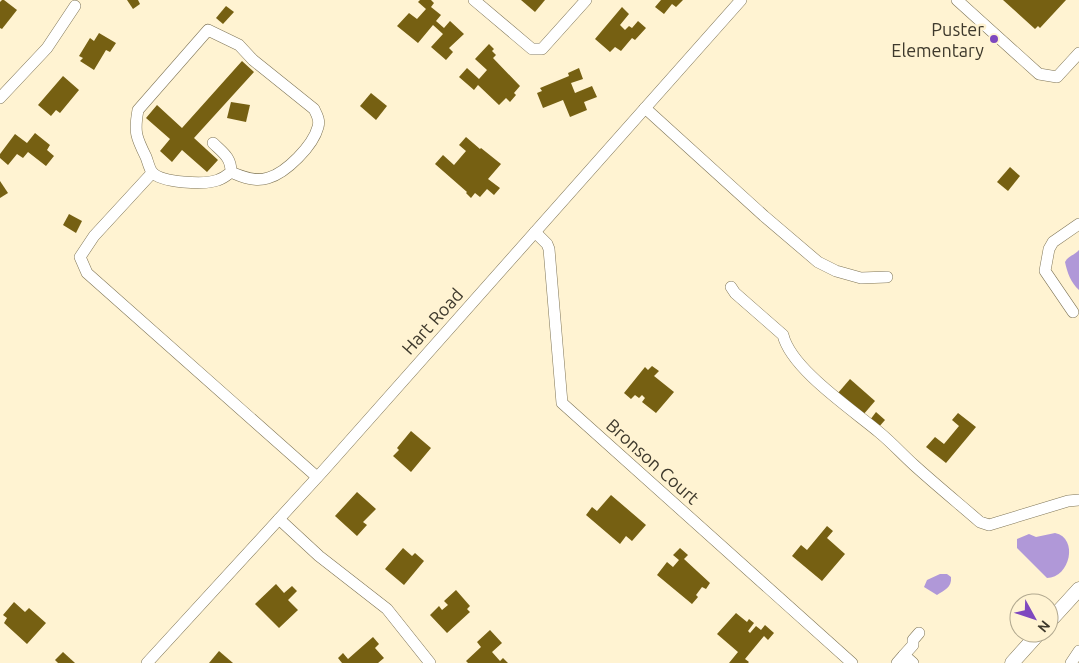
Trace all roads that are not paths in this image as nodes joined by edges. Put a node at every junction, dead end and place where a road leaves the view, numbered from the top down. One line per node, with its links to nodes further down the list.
1 (474, 0): 2 (street)
2 (586, 0)
3 (741, 0): 8 (street, Hart Road)
4 (957, 0): 6 (street)
5 (75, 6): 7 (street)
6 (1079, 53)
7 (0, 98)
8 (645, 108): 13 (street, Hart Road); 14 (street)
9 (213, 143): 11 (street)
10 (152, 172): 11 (street); 11 (street); 17 (street)
11 (231, 172)
12 (1079, 224): 16 (street)
13 (535, 232): 17 (street, Hart Road); 28 (street, Bronson Court)
14 (887, 277)
15 (732, 287): 18 (street)
16 (1073, 312)
17 (318, 477): 19 (street, Hart Road)
18 (1079, 500)
19 (278, 519): 26 (street, Hart Road); 27 (street)
20 (1079, 589): 21 (main road)
21 (1059, 611)
22 (919, 633): 25 (street)
23 (1030, 643): 30 (main road)
24 (1079, 651): 31 (street)
25 (901, 659): 29 (street)
26 (147, 663)
27 (430, 663)
28 (852, 663)
29 (913, 663)
30 (1012, 663)
31 (1071, 663)

